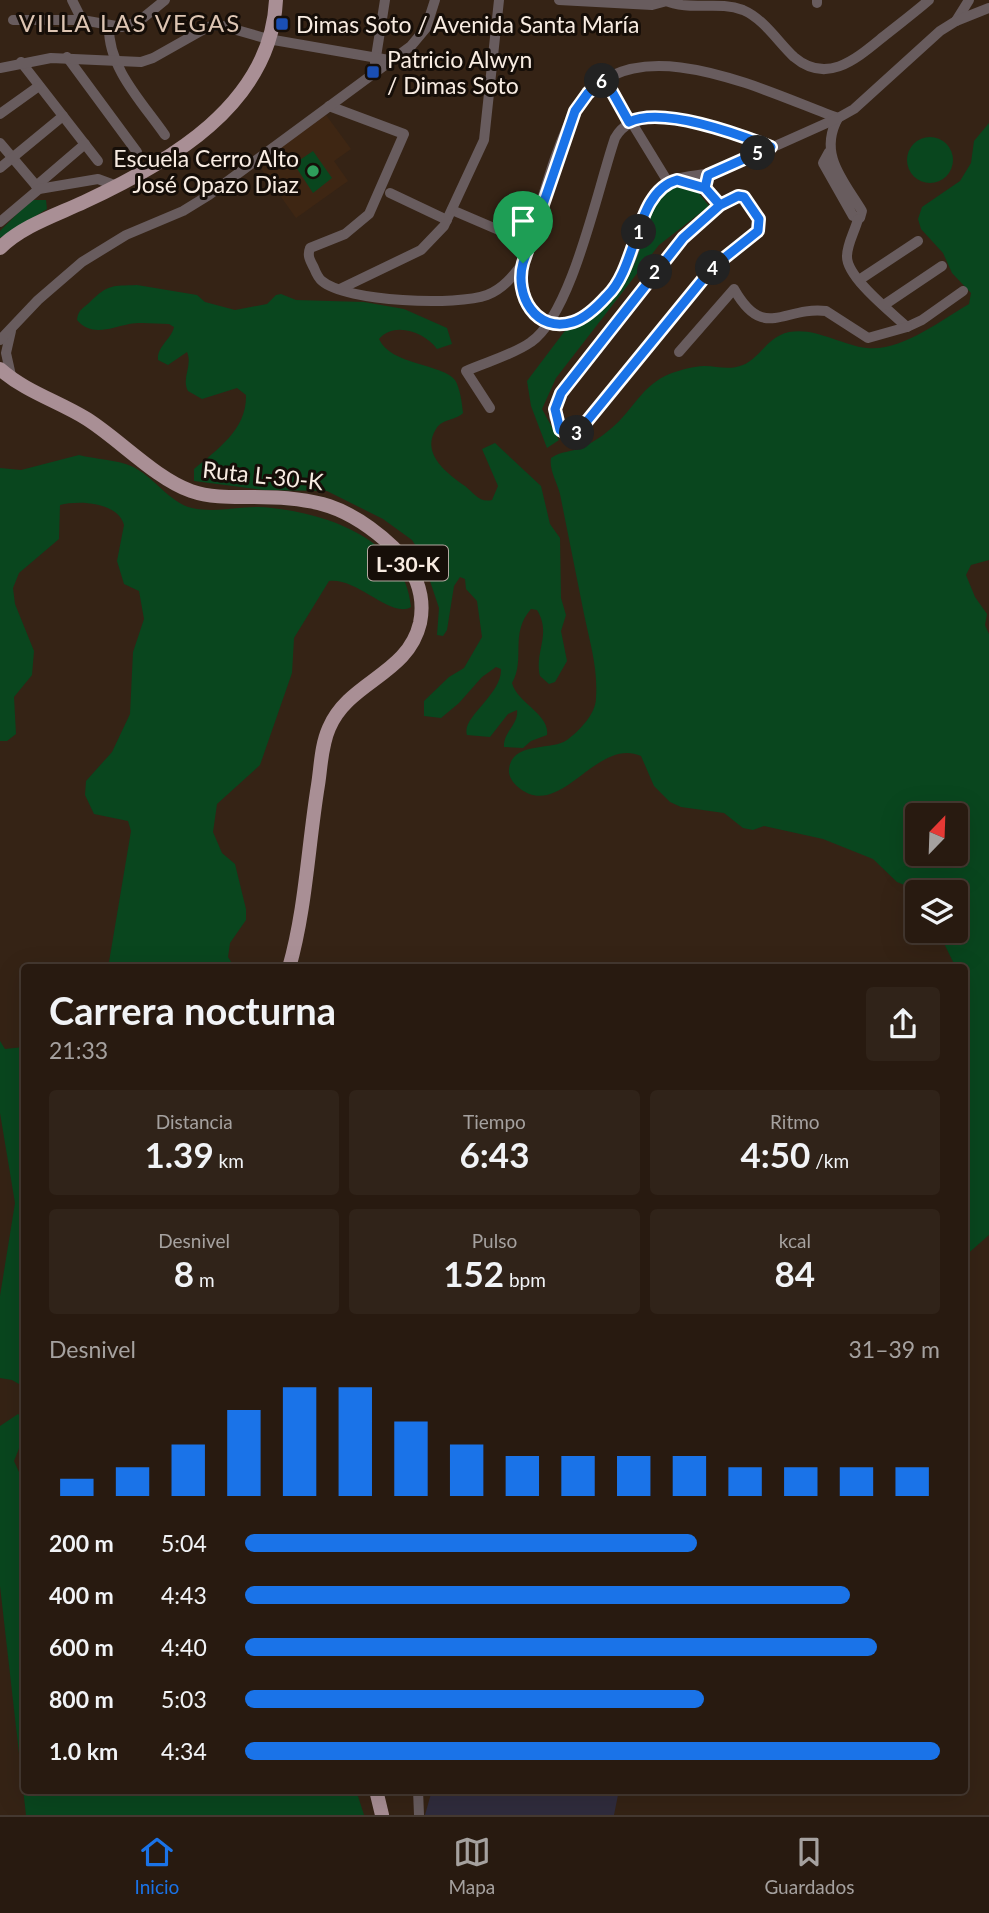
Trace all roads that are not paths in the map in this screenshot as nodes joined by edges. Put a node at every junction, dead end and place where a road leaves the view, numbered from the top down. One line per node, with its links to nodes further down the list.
1 (72, 0): 14 (street)
2 (165, 0): 16 (street)
3 (276, 0): 17 (main road)
4 (385, 0): 19 (street)
5 (435, 0): 20 (street)
6 (499, 0): 49 (street)
7 (559, 0): 10 (street)
8 (929, 0): 11 (street)
9 (969, 0): 15 (street)
10 (665, 1): 11 (street)
11 (724, 3)
12 (989, 8): 15 (street)
13 (13, 20): 14 (street)
14 (82, 20): 16 (street)
15 (956, 21): 30 (street)
16 (109, 27): 22 (street)
17 (268, 39): 19 (street); 22 (street); 43 (main road)
18 (67, 57): 21 (street); 22 (street); 36 (street)
19 (377, 57): 20 (street); 24 (street)
20 (389, 61): 24 (street)
21 (21, 62): 23 (street); 26 (street)
22 (116, 63): 32 (street)
23 (0, 68)
24 (373, 72): 27 (street)
25 (605, 79): 30 (street); 31 (street); 54 (street)
26 (39, 86): 28 (street); 29 (street)
27 (329, 106): 57 (street); 62 (street)
28 (0, 114)
29 (63, 116): 34 (street); 37 (street)
30 (838, 118): 35 (street); 56 (street)
31 (629, 122): 35 (street); 42 (street); 60 (street)
32 (165, 135)
33 (0, 143): 37 (street)
34 (85, 145): 38 (street); 44 (street)
35 (771, 147): 40 (street)
36 (137, 152)
37 (12, 158): 39 (street); 44 (street)
38 (98, 161)
39 (0, 168)
40 (708, 175): 42 (street); 45 (street)
41 (98, 179): 43 (street); 44 (street); 47 (main road)
42 (672, 181): 45 (street); 60 (street)
43 (117, 186): 47 (main road)
44 (38, 188): 50 (street)
45 (705, 188): 48 (street)
46 (390, 193): 49 (street)
47 (96, 197): 53 (main road)
48 (720, 205): 48 (street)
49 (449, 215): 51 (street); 57 (street)
50 (0, 222)
51 (501, 231)
52 (918, 241): 56 (street)
53 (0, 247)
54 (523, 263): 57 (street); 60 (street)
55 (942, 266): 59 (street)
56 (859, 280): 59 (street)
57 (340, 289)
58 (963, 291): 61 (street)
59 (884, 305): 61 (street)
60 (548, 324): 67 (street)
61 (907, 327): 64 (street)
62 (12, 328): 63 (street); 66 (street)
63 (0, 340)
64 (679, 352)
65 (0, 369): 66 (main road, L-30-K)
66 (12, 380): 68 (main road, Ruta L-30-K / L-30-K)
67 (490, 408)
68 (290, 964)
69 (377, 1794): 71 (main road)
70 (418, 1794): 72 (street)
71 (382, 1815)
72 (419, 1815)

